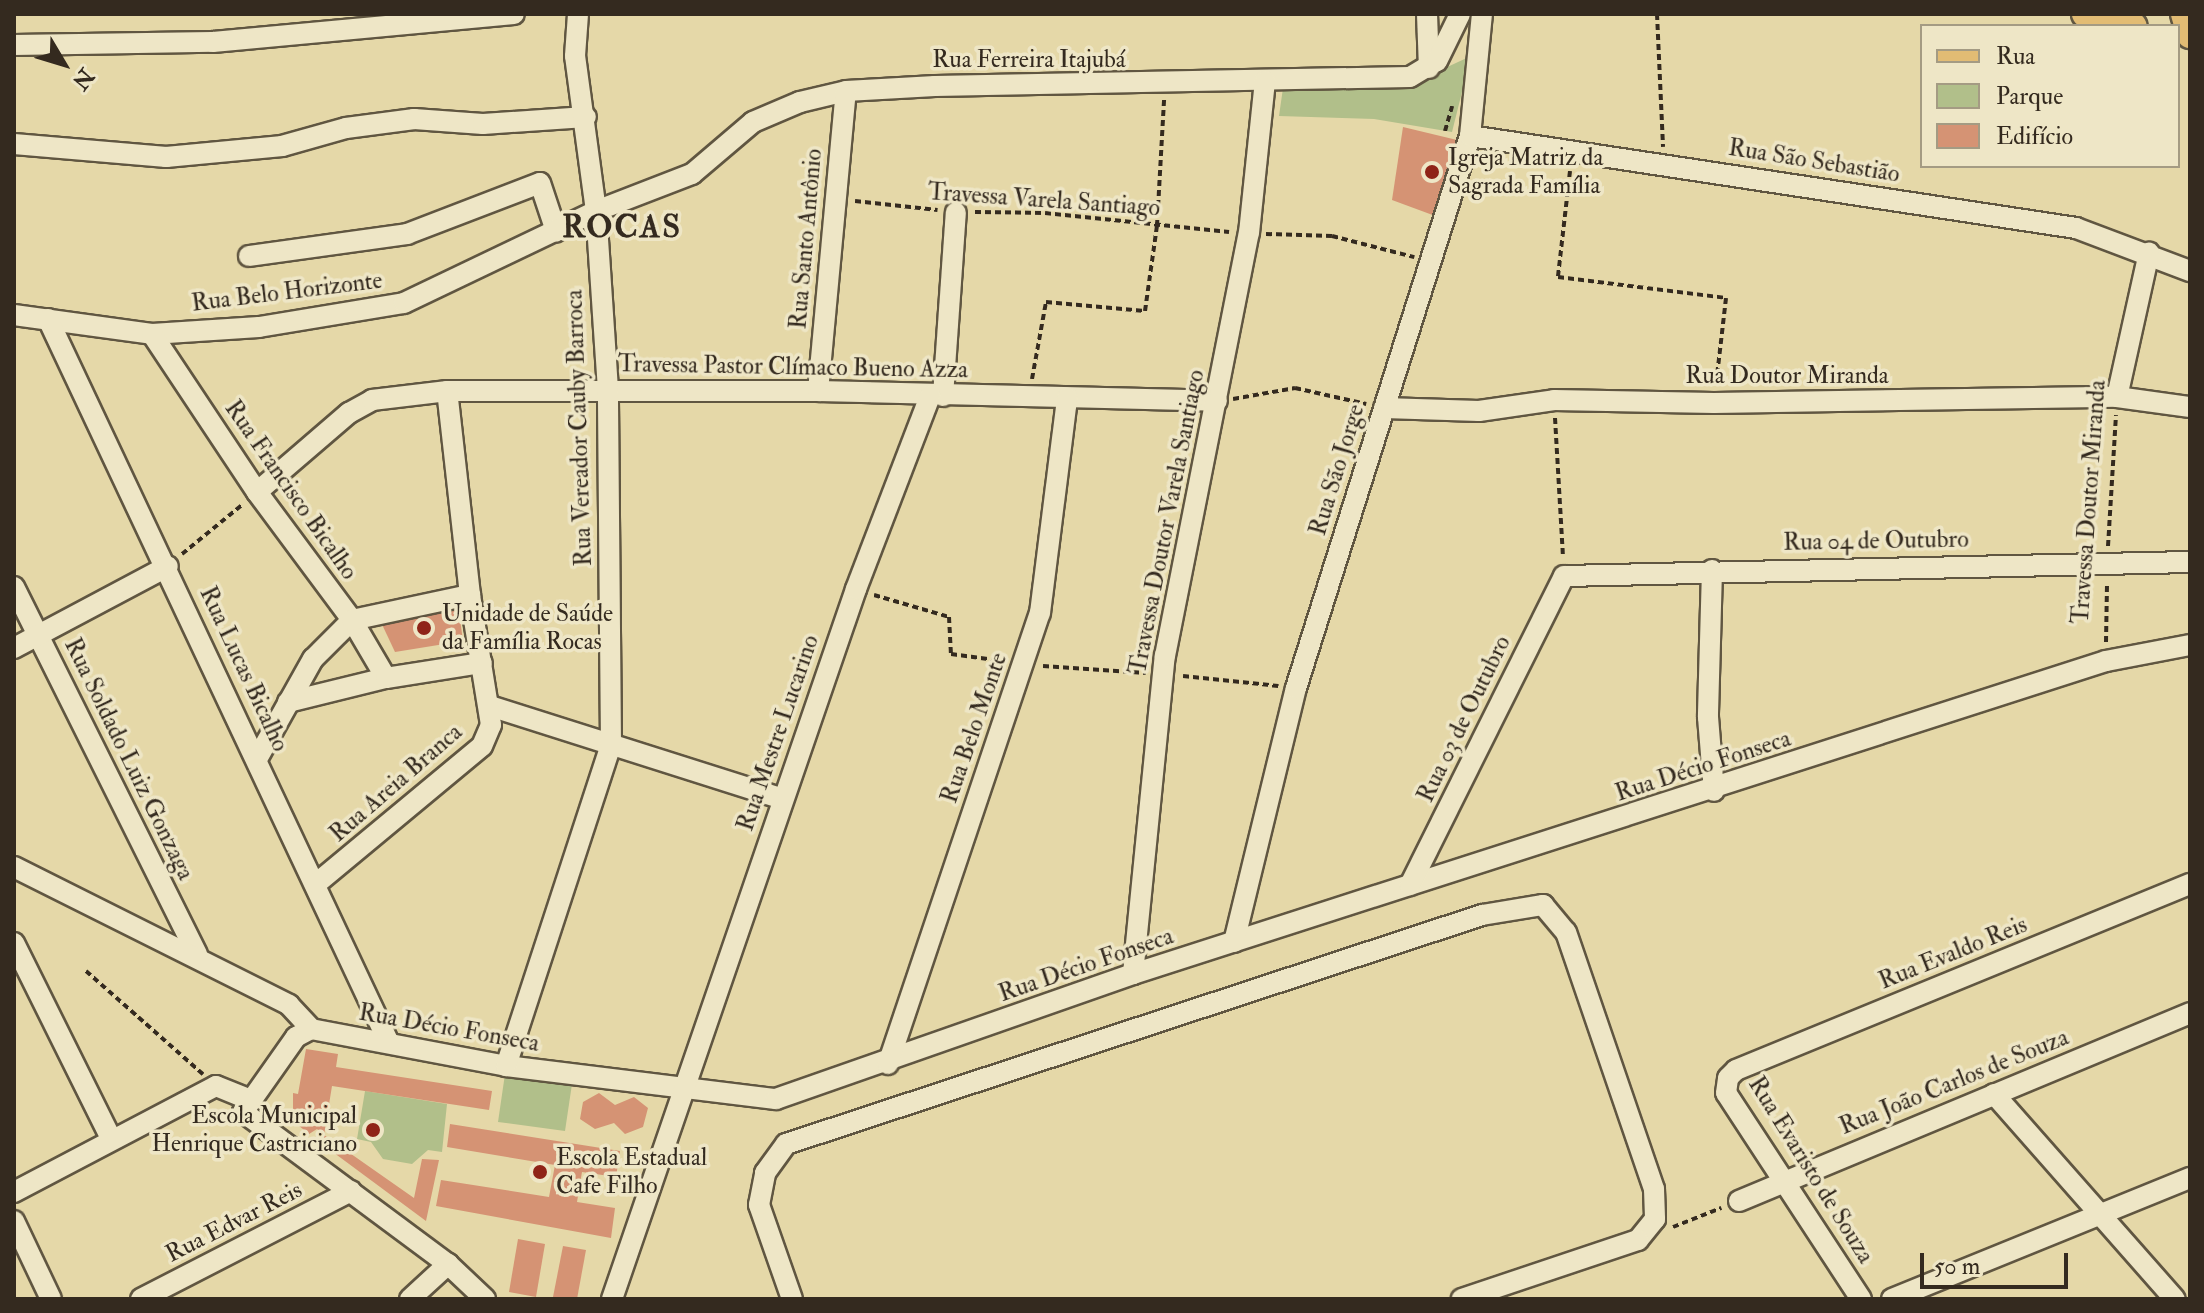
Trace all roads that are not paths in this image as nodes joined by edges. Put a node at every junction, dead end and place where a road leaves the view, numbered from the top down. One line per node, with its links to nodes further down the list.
1 (514, 14): 10 (street)
2 (578, 14): 14 (street, Rua Vereador Cauby Barroca)
3 (1427, 14): 11 (street)
4 (1460, 14): 11 (street)
5 (1482, 14): 15 (street, Rua São Jorge)
6 (2085, 14): 8 (main road)
7 (2184, 14): 9 (main road)
8 (2126, 24)
9 (2190, 35)
10 (14, 45)
11 (1429, 68): 12 (street, Rua Ferreira Itajubá)
12 (1265, 81): 13 (street, Rua Ferreira Itajubá); 32 (street, Travessa Doutor Varela Santiago)
13 (846, 91): 17 (street, Rua Ferreira Itajubá); 28 (street, Rua Santo Antônio)
14 (586, 117): 16 (street); 17 (street, Rua Vereador Cauby Barroca)
15 (1470, 136): 20 (street, Rua São Sebastião); 34 (street, Rua São Jorge)
16 (14, 144)
17 (596, 211): 19 (street, Rua Belo Horizonte); 26 (street, Rua Vereador Cauby Barroca)
18 (956, 212): 29 (street, Rua Mestre Lucarino)
19 (556, 231): 21 (street); 25 (street, Rua Belo Horizonte)
20 (2149, 253): 22 (street, Rua São Sebastião); 30 (street, Travessa Doutor Miranda)
21 (249, 256)
22 (2190, 271)
23 (14, 315): 24 (street, Rua Belo Horizonte)
24 (48, 319): 25 (street, Rua Belo Horizonte); 37 (street, Rua Lucas Bicalho)
25 (152, 334): 35 (street, Rua Francisco Bicalho)
26 (608, 390): 27 (street, Travessa Pastor Clímaco Bueno Azza); 28 (street, Travessa Pastor Clímaco Bueno Azza); 50 (street, Rua Vereador Cauby Barroca)
27 (447, 391): 35 (street, Travessa Pastor Clímaco Bueno Azza); 41 (street)
28 (818, 391): 29 (street, Travessa Pastor Clímaco Bueno Azza)
29 (936, 396): 31 (street, Travessa Pastor Clímaco Bueno Azza); 53 (street, Rua Mestre Lucarino)
30 (2117, 397): 33 (street, Rua Doutor Miranda); 34 (street, Rua Doutor Miranda)
31 (1067, 398): 32 (street, Travessa Pastor Clímaco Bueno Azza); 65 (street, Rua Belo Monte)
32 (1217, 401): 61 (street, Travessa Doutor Varela Santiago)
33 (2190, 407)
34 (1384, 408): 58 (street, Rua São Jorge)
35 (257, 492): 42 (street, Rua Francisco Bicalho)
36 (2190, 562): 38 (street, Rua 04 de Outubro)
37 (168, 566): 43 (street); 51 (street, Rua Lucas Bicalho)
38 (1712, 570): 39 (street, Rua 04 de Outubro); 52 (street)
39 (1564, 576): 57 (street, Rua 03 de Outubro)
40 (14, 587): 43 (street, Rua Soldado Luiz Gonzaga)
41 (470, 595): 42 (street); 46 (street)
42 (352, 620): 47 (street, Rua Francisco Bicalho); 48 (street)
43 (38, 635): 45 (street); 60 (street, Rua Soldado Luiz Gonzaga)
44 (2190, 645): 52 (street, Rua Décio Fonseca)
45 (14, 648)
46 (482, 663): 47 (street); 49 (street)
47 (386, 678): 48 (street)
48 (288, 702): 51 (street)
49 (490, 709): 50 (street); 55 (street, Rua Areia Branca)
50 (612, 742): 53 (street); 66 (street, Rua Vereador Cauby Barroca)
51 (257, 759): 55 (street, Rua Lucas Bicalho)
52 (1714, 791): 57 (street, Rua Décio Fonseca)
53 (783, 799): 68 (street, Rua Mestre Lucarino)
54 (14, 867): 60 (street)
55 (317, 883): 64 (street, Rua Lucas Bicalho)
56 (2190, 884): 67 (street, Rua Evaldo Reis)
57 (1410, 885): 58 (street, Rua Décio Fonseca)
58 (1234, 942): 61 (street, Rua Décio Fonseca)
59 (14, 943): 71 (street)
60 (197, 954): 63 (street)
61 (1133, 974): 65 (street, Rua Décio Fonseca)
62 (2190, 1013): 69 (street, Rua João Carlos de Souza)
63 (311, 1029): 64 (street, Rua Décio Fonseca); 70 (street)
64 (389, 1043): 66 (street, Rua Décio Fonseca)
65 (888, 1064): 68 (street, Rua Décio Fonseca)
66 (506, 1066): 68 (street, Rua Décio Fonseca)
67 (1736, 1070): 73 (street, Rua Evaristo de Souza)
68 (683, 1090): 84 (street, Rua Mestre Lucarino)
69 (1994, 1094): 73 (street, Rua João Carlos de Souza); 77 (street)
70 (246, 1106): 71 (street); 74 (street)
71 (111, 1138): 75 (street)
72 (2190, 1178): 77 (street)
73 (1784, 1180): 76 (street, Rua João Carlos de Souza); 87 (street, Rua Evaristo de Souza)
74 (351, 1191): 79 (street); 81 (street, Rua Edvar Reis)
75 (14, 1192)
76 (1739, 1201)
77 (2098, 1213): 88 (street); 89 (street)
78 (14, 1221): 80 (street)
79 (448, 1264): 82 (street); 83 (street)
80 (51, 1299)
81 (141, 1299)
82 (410, 1299)
83 (485, 1299)
84 (612, 1299)
85 (792, 1299): 86 (street)
86 (1462, 1299)
87 (1861, 1299)
88 (1892, 1299)
89 (2175, 1299)

